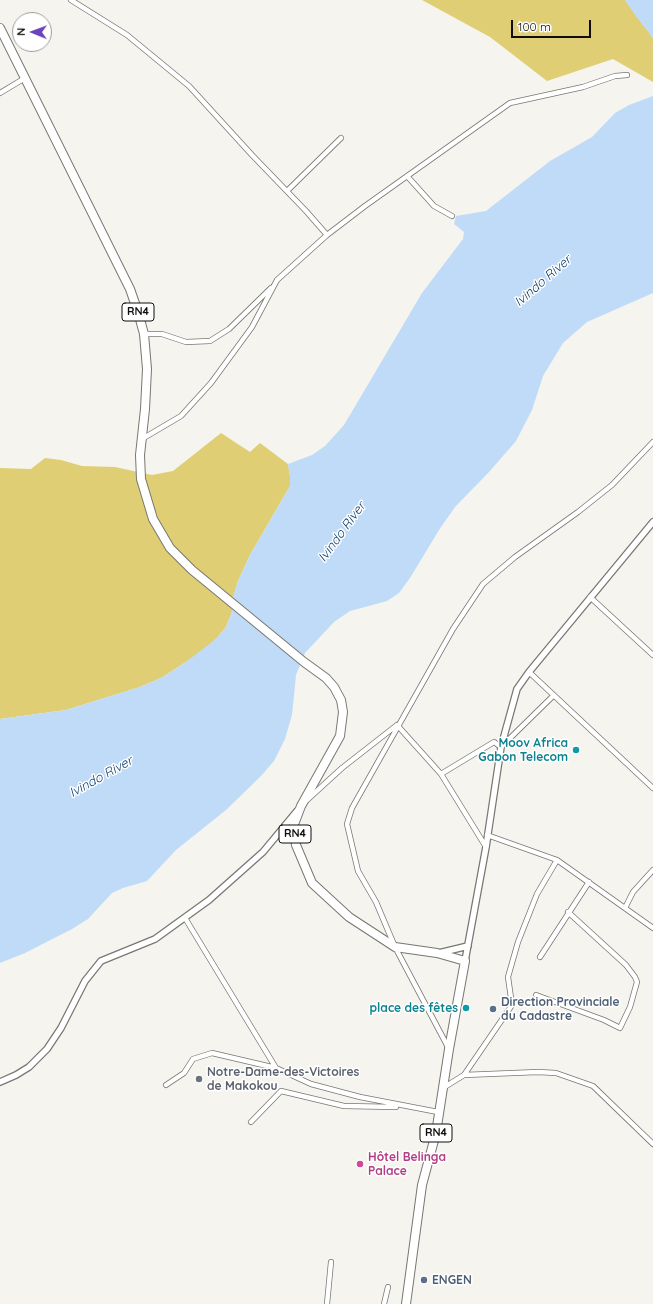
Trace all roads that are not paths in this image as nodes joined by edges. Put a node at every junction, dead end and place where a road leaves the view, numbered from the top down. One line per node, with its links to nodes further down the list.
1 (71, 0): 8 (street)
2 (0, 28): 4 (highway, RN4)
3 (627, 75): 7 (street)
4 (25, 78): 5 (street); 12 (highway, RN4)
5 (0, 93)
6 (341, 138): 8 (street)
7 (407, 176): 9 (street); 10 (street)
8 (287, 191): 10 (street)
9 (452, 216)
10 (326, 235): 11 (street)
11 (277, 280): 12 (street); 13 (street)
12 (144, 334): 13 (highway, RN4)
13 (142, 439): 24 (highway, RN4)
14 (653, 442): 20 (street)
15 (653, 523): 16 (street)
16 (590, 597): 17 (street); 18 (street)
17 (653, 655)
18 (529, 672): 19 (street); 21 (street)
19 (553, 696): 21 (street); 23 (street)
20 (397, 725): 22 (street); 24 (street); 35 (street)
21 (501, 747): 22 (street); 25 (street)
22 (441, 774): 26 (street)
23 (653, 788)
24 (301, 806): 32 (street); 35 (highway, RN4)
25 (487, 836): 26 (street); 27 (street)
26 (486, 847): 34 (street)
27 (557, 860): 29 (street); 42 (street)
28 (653, 870): 30 (street)
29 (589, 882): 30 (street); 31 (street)
30 (625, 908): 33 (street)
31 (568, 912): 37 (street); 39 (street)
32 (185, 918): 41 (street); 43 (street)
33 (653, 928)
34 (468, 946): 36 (street); 38 (street)
35 (395, 947): 36 (highway, RN4); 40 (street)
36 (437, 953): 38 (highway, RN4)
37 (540, 957)
38 (465, 961): 40 (highway, RN4)
39 (536, 995)
40 (449, 1049): 45 (highway, RN4)
41 (276, 1068): 44 (street); 46 (street)
42 (464, 1075): 45 (street); 49 (street)
43 (0, 1082)
44 (166, 1085)
45 (443, 1088): 47 (highway, RN4)
46 (408, 1107): 47 (street); 48 (street)
47 (438, 1112): 54 (highway, RN4)
48 (251, 1122)
49 (653, 1144)
50 (331, 1262): 52 (street)
51 (388, 1287): 53 (street)
52 (327, 1304)
53 (384, 1304)
54 (406, 1304)

